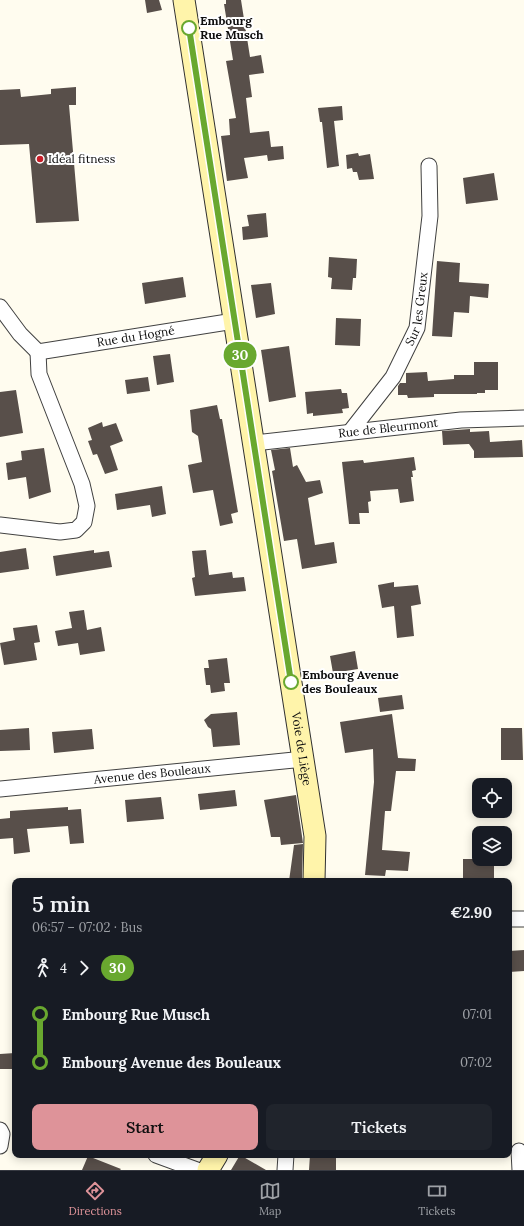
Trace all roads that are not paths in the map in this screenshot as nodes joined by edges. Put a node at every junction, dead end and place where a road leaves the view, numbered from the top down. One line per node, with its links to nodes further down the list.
1 (184, 0): 4 (street, Voie de Liège)
2 (429, 166): 7 (street, Sur les Greux)
3 (0, 307): 5 (street)
4 (234, 320): 5 (street, Rue du Hogné); 8 (street, Voie de Liège)
5 (38, 352): 9 (street)
6 (524, 418): 7 (street, Rue de Bleurmont)
7 (350, 432): 8 (street, Rue de Bleurmont)
8 (254, 443): 10 (street, Voie de Liège)
9 (0, 525)
10 (304, 759): 11 (street, Avenue des Bouleaux); 12 (street, Voie de Liège)
11 (0, 789)
12 (314, 878)
13 (512, 919): 14 (street)
14 (524, 919)
15 (517, 1151): 22 (street)
16 (164, 1158): 19 (street)
17 (215, 1158): 20 (street)
18 (286, 1158): 21 (street)
19 (197, 1170)
20 (208, 1170)
21 (285, 1170)
22 (520, 1170)

